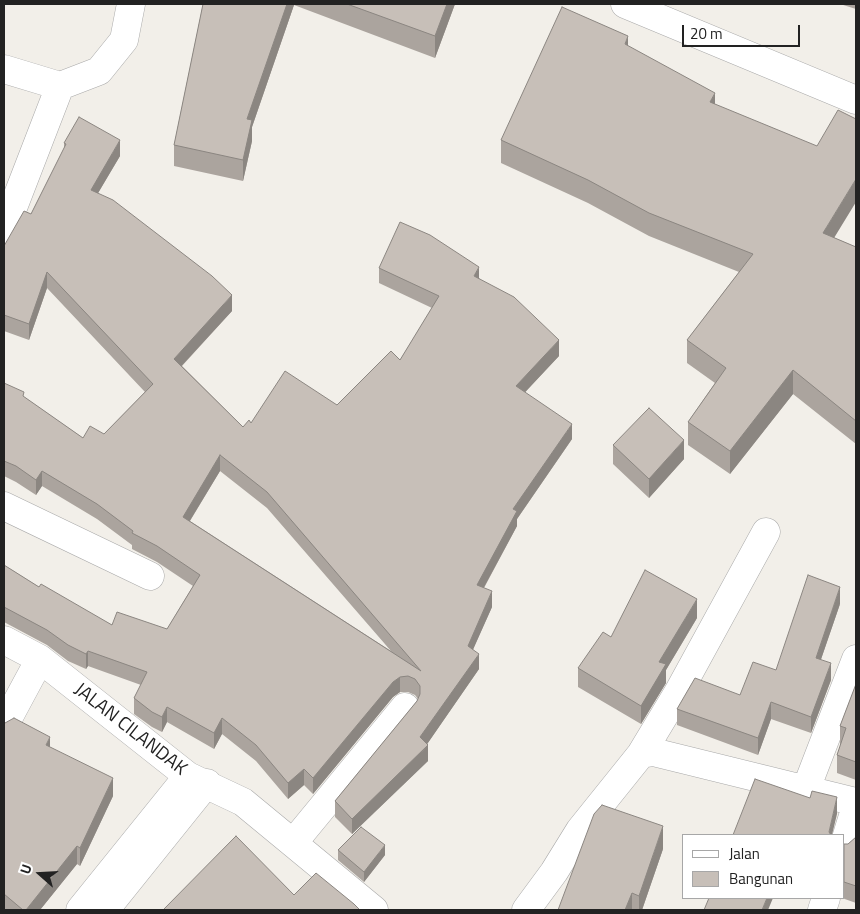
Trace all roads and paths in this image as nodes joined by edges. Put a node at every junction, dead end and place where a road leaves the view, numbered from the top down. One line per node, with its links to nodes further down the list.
1 (131, 4): 4 (street)
2 (625, 4): 5 (street)
3 (4, 69): 4 (street)
4 (60, 86): 6 (street)
5 (856, 100)
6 (4, 231)
7 (4, 506): 9 (street)
8 (766, 532): 15 (street)
9 (150, 576)
10 (4, 640): 11 (street, JALAN CILANDAK)
11 (40, 659): 14 (street); 16 (street, JALAN CILANDAK)
12 (856, 659): 17 (street)
13 (406, 707): 21 (street)
14 (4, 726)
15 (641, 754): 17 (street); 25 (street)
16 (197, 779): 21 (street, JALAN CILANDAK); 22 (street); 23 (street)
17 (806, 789): 18 (street)
18 (856, 802)
19 (856, 806): 20 (street)
20 (845, 841)
21 (293, 843): 24 (street, JALAN CILANDAK)
22 (80, 910)
23 (105, 910)
24 (374, 910)
25 (526, 910)

